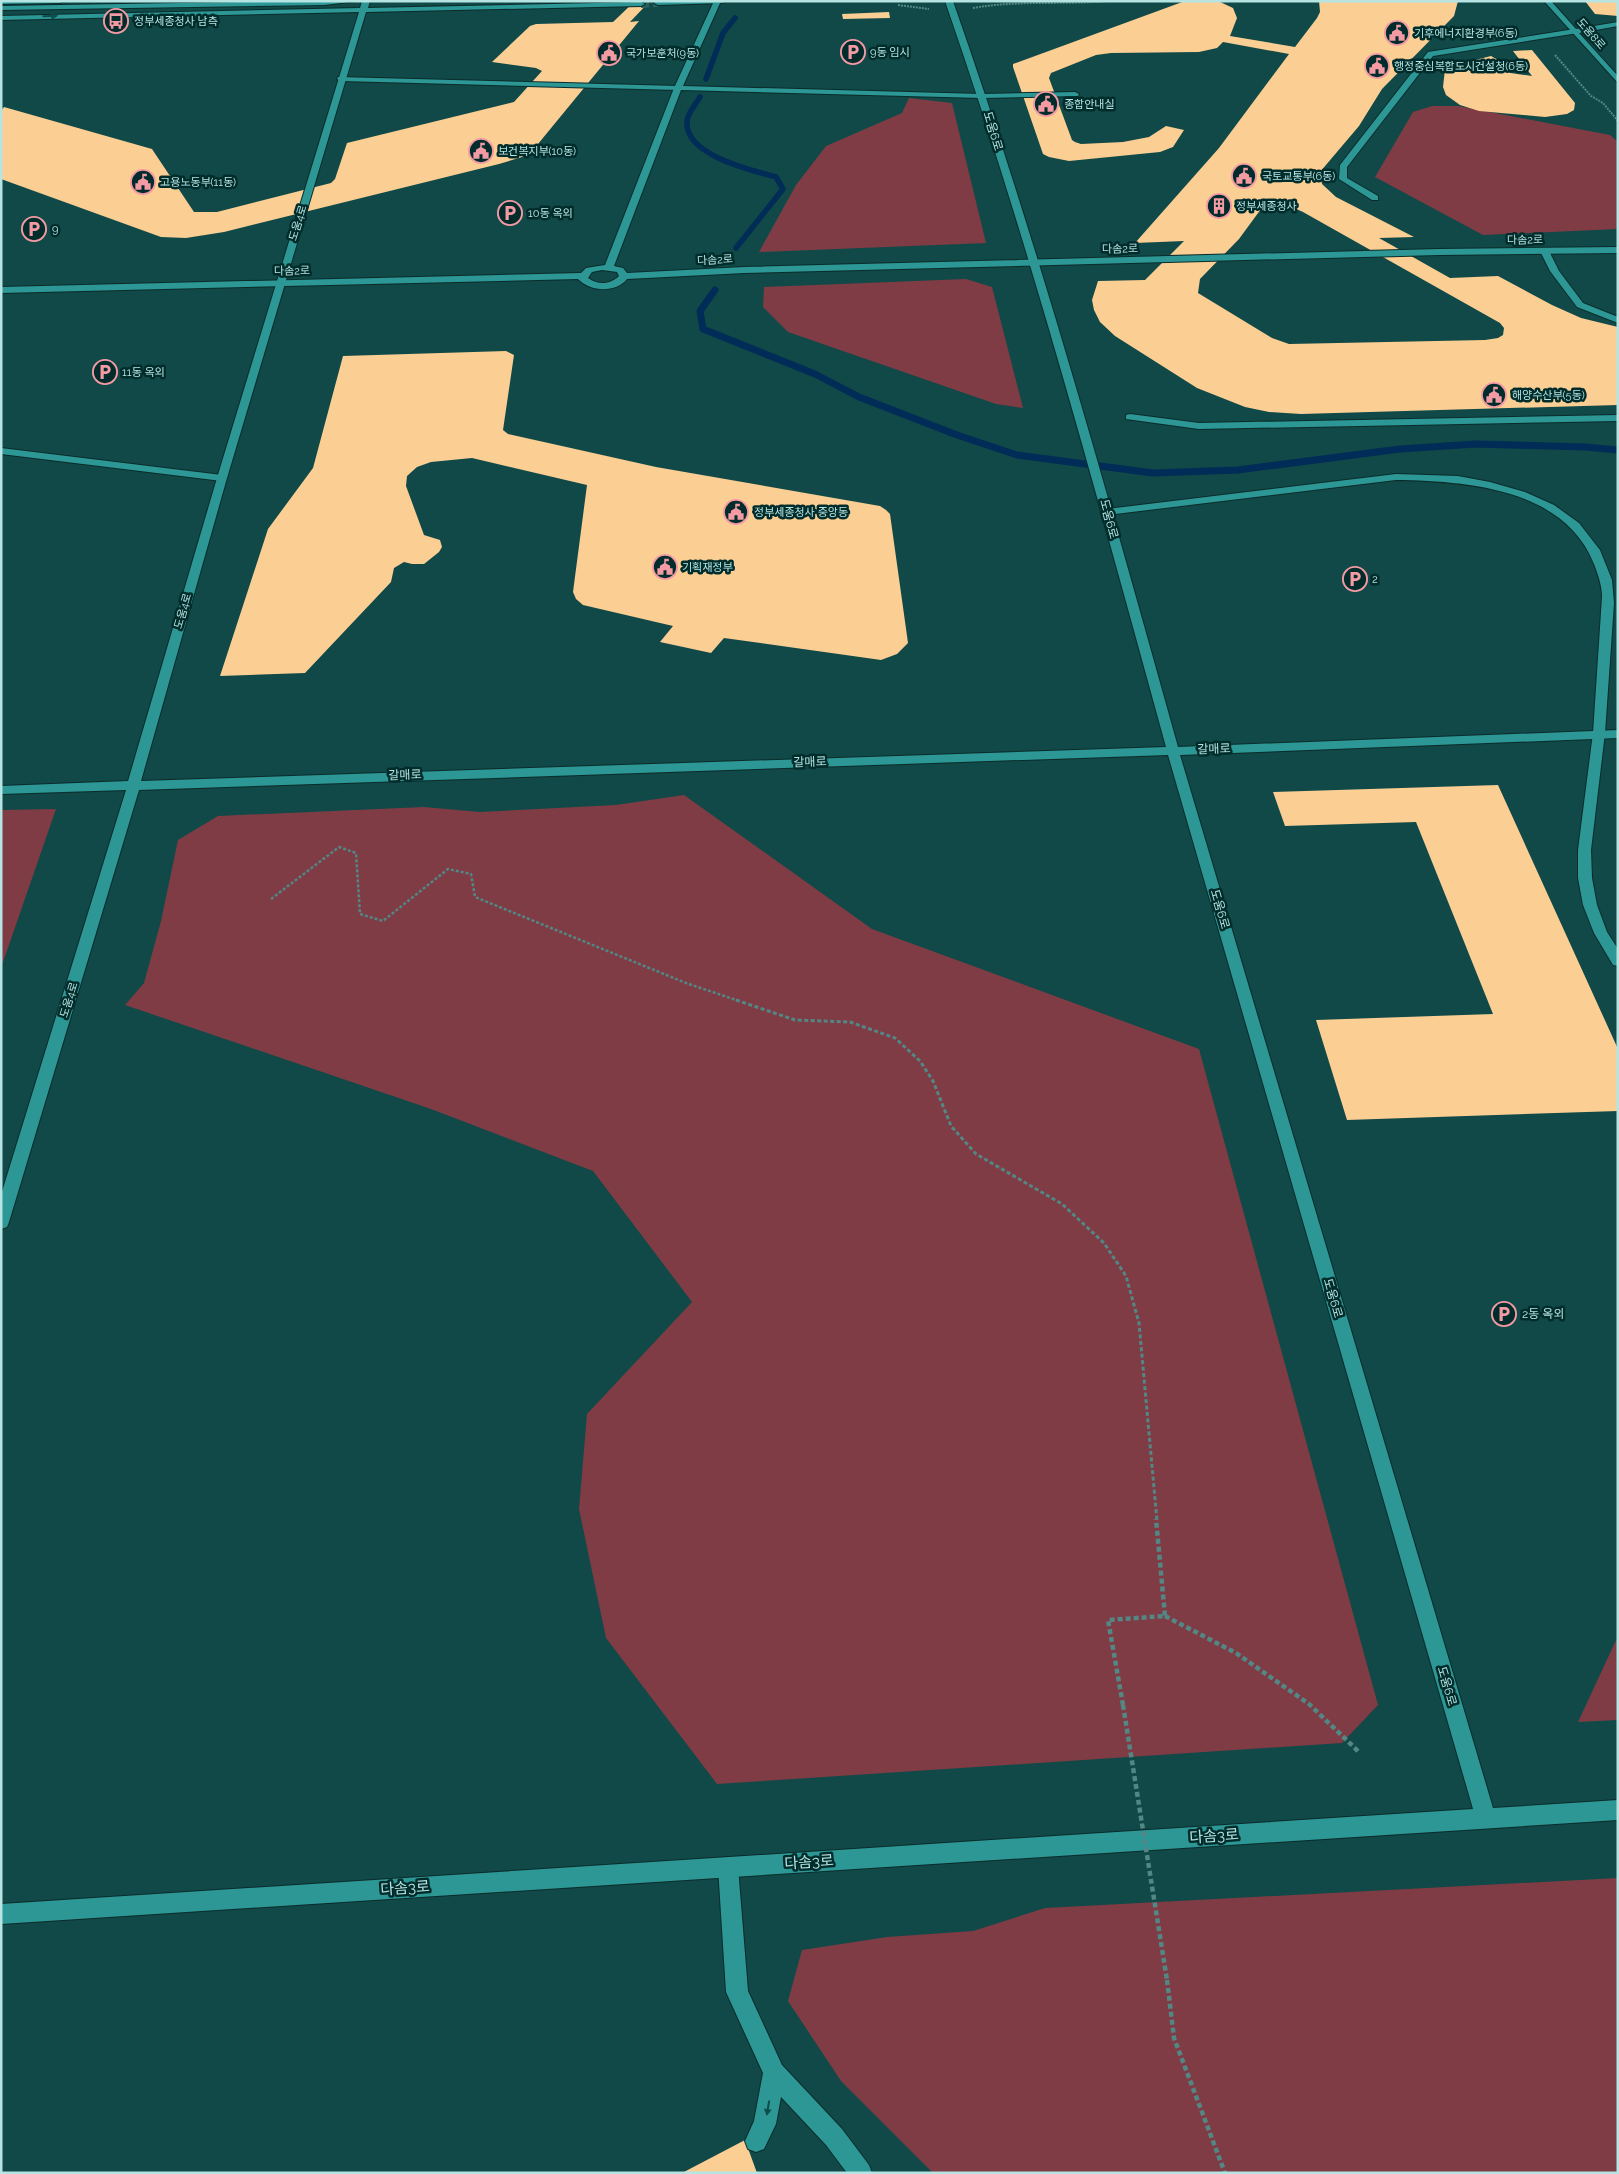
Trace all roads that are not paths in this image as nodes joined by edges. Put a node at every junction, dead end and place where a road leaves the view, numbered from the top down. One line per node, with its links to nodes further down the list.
1 (60, 1): 7 (street)
2 (354, 1): 12 (street)
3 (718, 1): 4 (street); 8 (street); 18 (street)
4 (723, 1)
5 (1547, 1): 15 (street, 도움8로)
6 (1, 2): 7 (street)
7 (24, 2)
8 (658, 3)
9 (640, 4): 10 (street)
10 (366, 5): 13 (street, one-way to 10); 16 (street, 도움4로)
11 (951, 5): 20 (street, 도움6로)
12 (1, 8)
13 (3, 19)
14 (1618, 24): 15 (street)
15 (1575, 32): 17 (street, 도움8로); 21 (street)
16 (342, 80): 18 (street); 28 (street, 도움4로)
17 (1618, 82)
18 (678, 88): 20 (street); 25 (street)
19 (1075, 94): 20 (street)
20 (982, 96): 24 (street, 도움6로)
21 (1375, 198)
22 (1618, 250): 23 (street, 다솜2로)
23 (1545, 251): 24 (street, 다솜2로); 30 (street)
24 (1034, 262): 27 (street, 다솜2로); 35 (street, 도움6로)
25 (609, 267): 26 (street); 27 (street)
26 (583, 276): 27 (street); 28 (street, 다솜2로)
27 (624, 276)
28 (280, 283): 29 (street, 다솜2로); 34 (street, 도움4로)
29 (1, 290)
30 (1618, 320)
31 (1130, 417): 32 (street)
32 (1618, 418)
33 (1, 451): 34 (street)
34 (222, 478): 39 (street, 도움4로)
35 (1107, 512): 36 (street); 38 (street, 도움6로)
36 (1599, 734): 37 (street, 갈매로); 38 (street, 갈매로); 41 (street)
37 (1618, 734)
38 (1173, 751): 39 (street, 갈매로); 44 (street, 도움6로)
39 (134, 784): 40 (street, 갈매로); 42 (street, 도움4로)
40 (1, 790)
41 (1618, 961)
42 (1, 1222)
43 (1618, 1810): 44 (street, 다솜3로)
44 (1486, 1818): 45 (street, 다솜3로)
45 (728, 1867): 46 (street, 다솜3로); 47 (street)
46 (1, 1914)
47 (774, 2073): 48 (street, one-way to 48); 49 (street)
48 (756, 2141)
49 (861, 2173)

